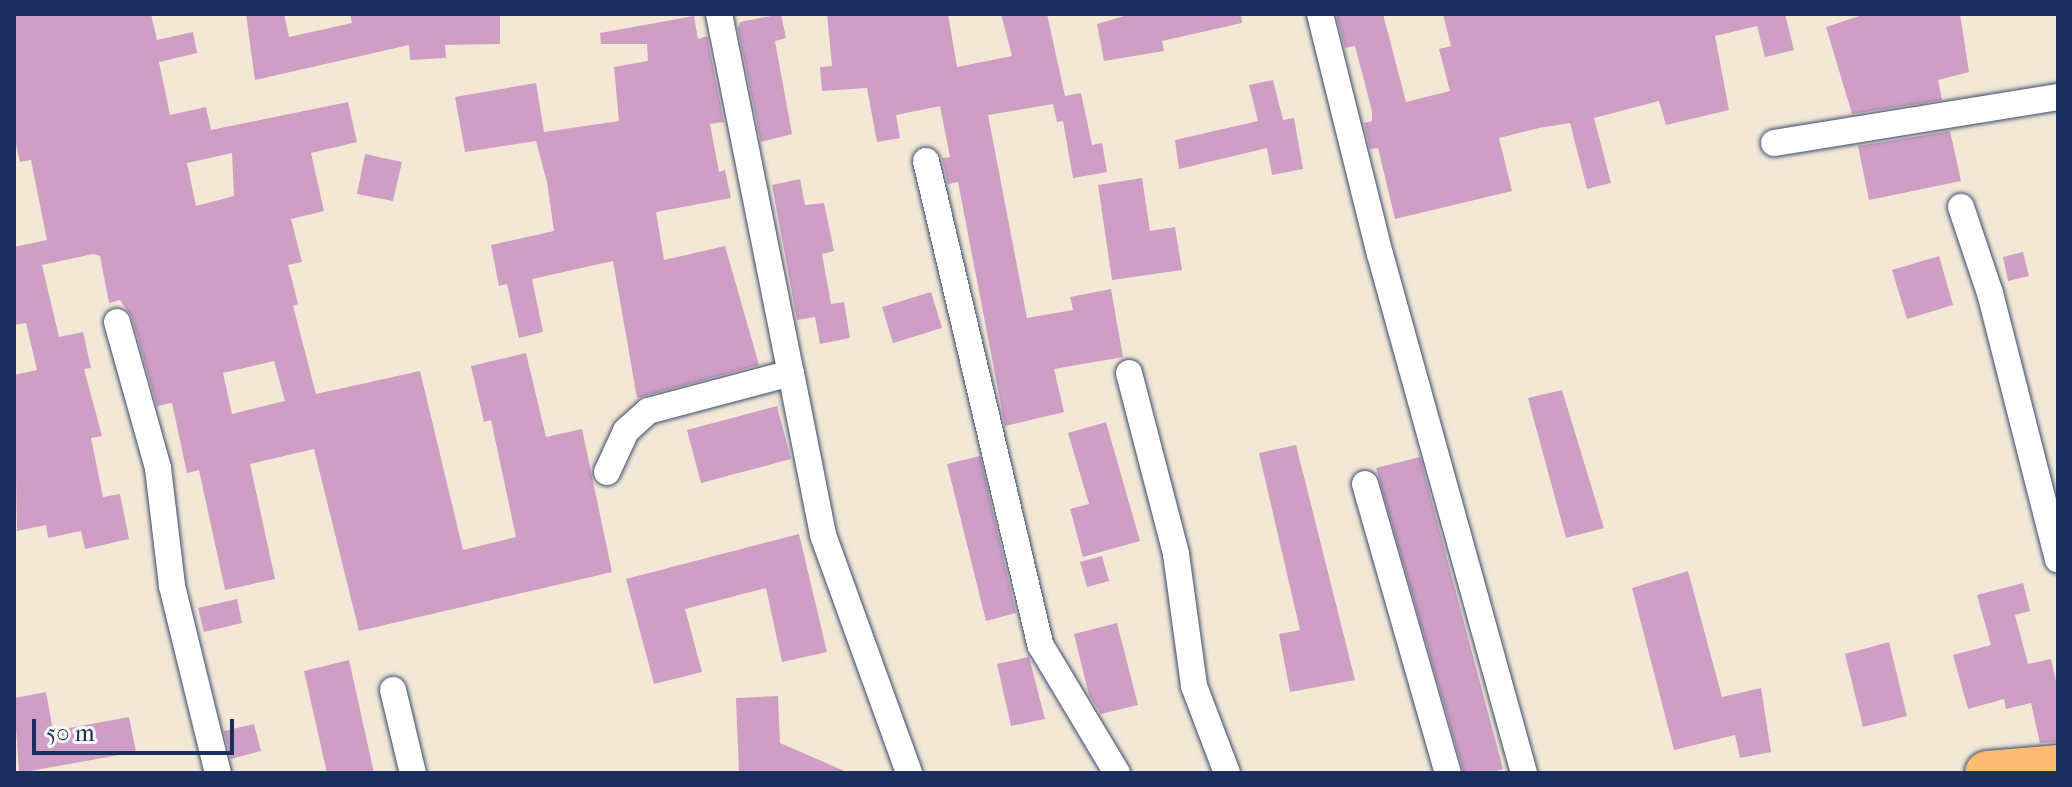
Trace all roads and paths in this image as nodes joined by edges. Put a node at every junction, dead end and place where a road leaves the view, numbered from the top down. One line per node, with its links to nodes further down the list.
1 (719, 14): 8 (street)
2 (1320, 14): 21 (street)
3 (2058, 97): 4 (street)
4 (1774, 143)
5 (926, 161): 18 (street)
6 (1961, 207): 12 (street)
7 (117, 322): 15 (street)
8 (791, 373): 10 (street); 17 (street)
9 (1129, 373): 19 (street)
10 (607, 472)
11 (1365, 484): 20 (street)
12 (2058, 559)
13 (393, 690): 16 (street)
14 (2058, 767): 22 (highway)
15 (218, 773)
16 (413, 773)
17 (909, 773)
18 (1117, 773)
19 (1227, 773)
20 (1448, 773)
21 (1524, 773)
22 (1987, 773)

